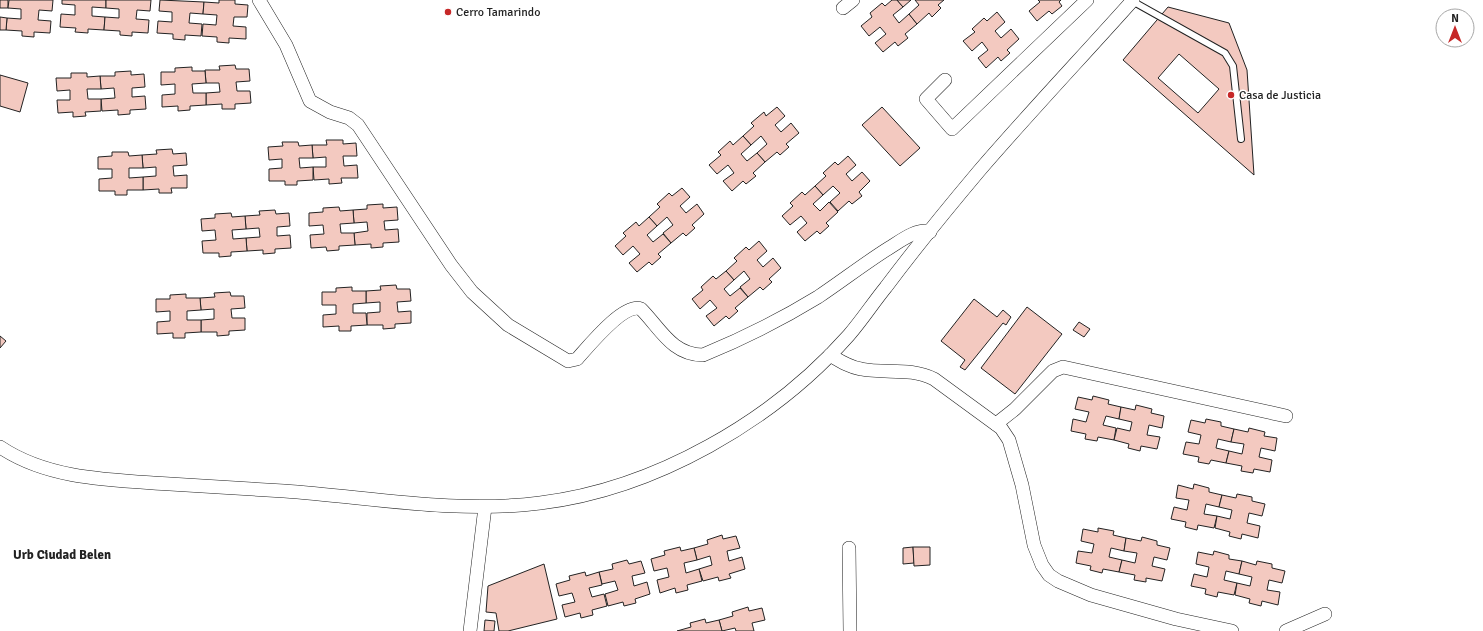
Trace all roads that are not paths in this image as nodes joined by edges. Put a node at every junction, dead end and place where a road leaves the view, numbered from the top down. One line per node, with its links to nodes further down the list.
1 (259, 0): 6 (street)
2 (1087, 0): 4 (street)
3 (1133, 0): 5 (lane); 6 (street)
4 (945, 80)
5 (1241, 139)
6 (930, 232): 7 (street)
7 (830, 355): 9 (street); 11 (street)
8 (1286, 416): 9 (street)
9 (996, 424): 16 (street)
10 (0, 447): 11 (street)
11 (485, 507): 14 (street)
12 (850, 548): 15 (street)
13 (1325, 614): 17 (street)
14 (470, 631)
15 (850, 631)
16 (1232, 631)
17 (1286, 631)

